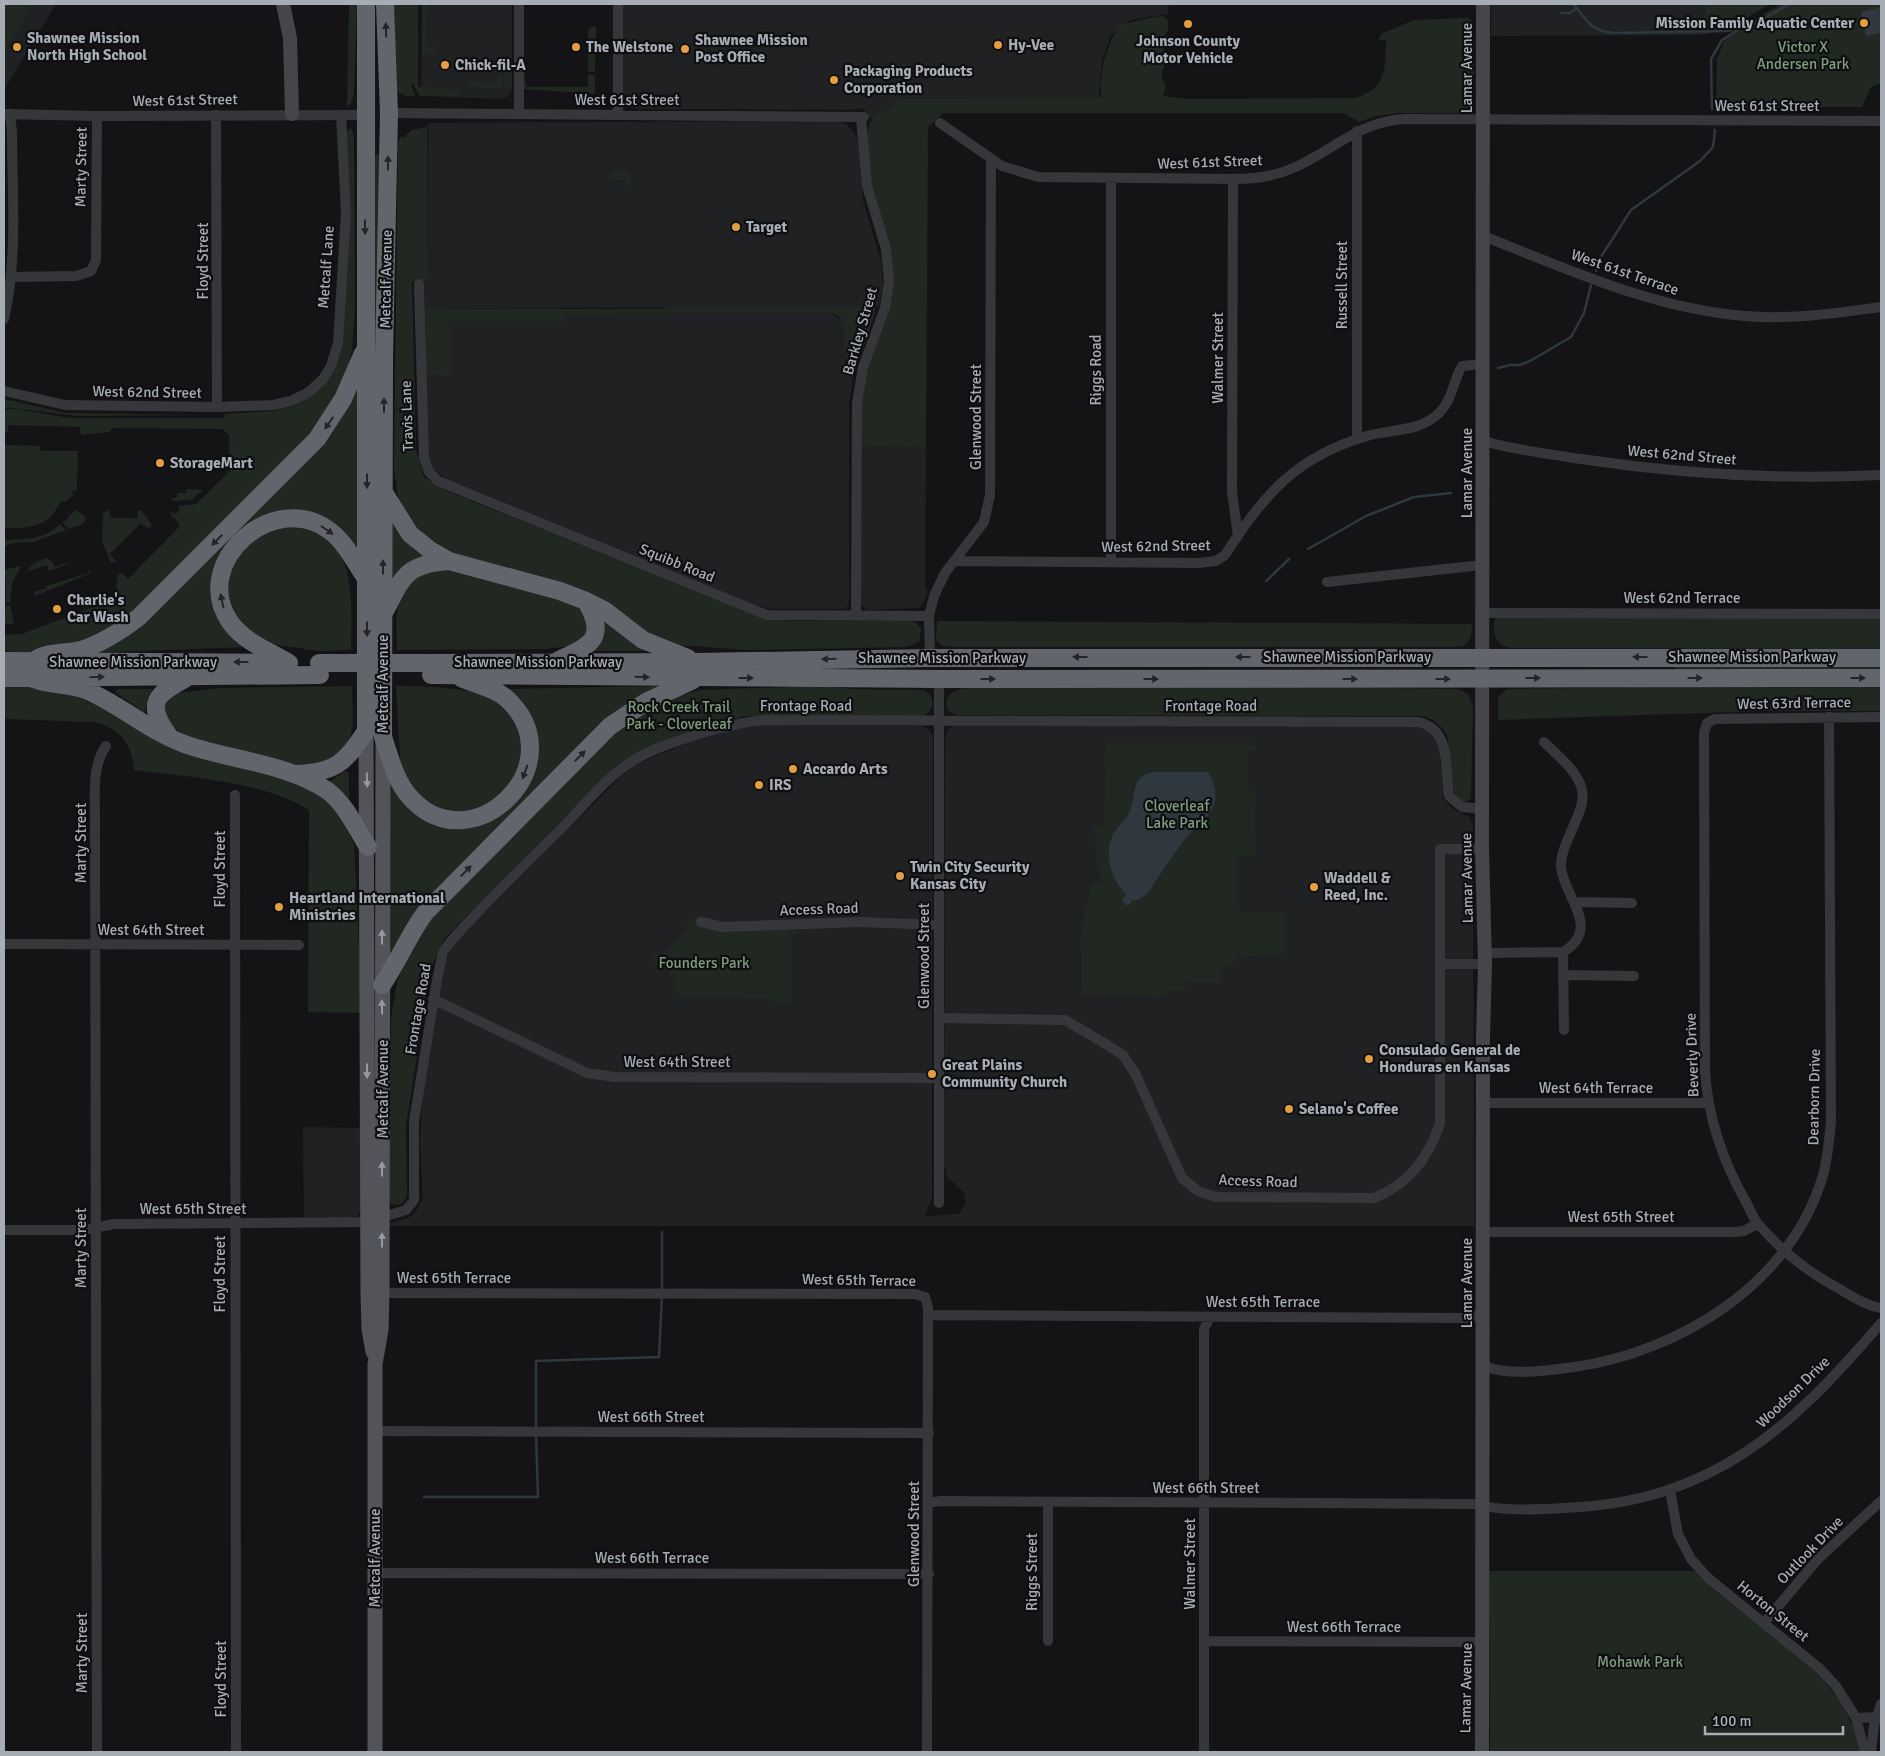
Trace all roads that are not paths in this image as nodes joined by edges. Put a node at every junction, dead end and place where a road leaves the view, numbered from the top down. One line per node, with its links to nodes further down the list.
1 (283, 4): 8 (street)
2 (367, 4): 9 (highway); 13 (highway, Metcalf Avenue)
3 (385, 4): 9 (highway, Metcalf Avenue, one-way to 3)
4 (519, 4): 10 (street)
5 (618, 4): 15 (street)
6 (1484, 4): 17 (street, Lamar Avenue)
7 (7, 114): 14 (street, West 61st Street); 26 (street)
8 (292, 114): 11 (street, West 61st Street); 12 (street, West 61st Street)
9 (389, 114): 10 (street, West 61st Street); 22 (highway); 38 (highway, Metcalf Avenue, one-way to 9)
10 (519, 114): 15 (street, West 61st Street)
11 (216, 115): 14 (street, West 61st Street); 34 (street, Floyd Street)
12 (341, 115): 13 (street, West 61st Street); 33 (street, Metcalf Lane)
13 (366, 115): 22 (highway, Metcalf Avenue)
14 (97, 116): 26 (street, Marty Street)
15 (618, 116): 16 (street, West 61st Street)
16 (863, 117): 51 (street, Barkley Street)
17 (1483, 119): 18 (street, West 61st Street); 20 (street, West 61st Street); 25 (street, Lamar Avenue)
18 (1881, 121)
19 (940, 123): 21 (street, West 61st Street)
20 (1357, 131): 24 (street, West 61st Street); 35 (street, Russell Street)
21 (991, 159): 23 (street, West 61st Street); 42 (street, Glenwood Street)
22 (365, 179): 30 (highway, Metcalf Avenue, one-way to 30)
23 (1111, 179): 24 (street, West 61st Street); 43 (street, Riggs Road)
24 (1234, 179): 40 (street, Walmer Street)
25 (1483, 236): 28 (street, West 61st Terrace); 31 (street, Lamar Avenue)
26 (11, 277): 29 (street)
27 (419, 284): 39 (street, Travis Lane)
28 (1881, 307)
29 (4, 319)
30 (366, 345): 45 (highway, Metcalf Avenue, one-way to 45); 60 (highway, one-way to 60)
31 (1482, 364): 35 (street, West 62nd Street); 36 (street, Lamar Avenue)
32 (4, 391): 34 (street, West 62nd Street)
33 (291, 401): 34 (street, West 62nd Street)
34 (217, 407)
35 (1357, 439): 40 (street, West 62nd Street)
36 (1483, 442): 37 (street, West 62nd Street); 44 (street, Lamar Avenue)
37 (1881, 475)
38 (383, 491): 41 (highway); 50 (highway, Metcalf Avenue, one-way to 38)
39 (494, 505): 51 (street, Squibb Road)
40 (1238, 536): 43 (street, West 62nd Street)
41 (449, 561): 47 (highway); 50 (highway)
42 (954, 561): 43 (street, West 62nd Street); 52 (street, Glenwood Street)
43 (1111, 562)
44 (1482, 565): 46 (street); 48 (street, Lamar Avenue)
45 (367, 580): 59 (highway, one-way to 45); 75 (highway, Metcalf Avenue, one-way to 75)
46 (1327, 582)
47 (586, 602): 58 (highway); 63 (highway)
48 (1484, 613): 49 (street, West 62nd Terrace); 53 (street, Lamar Avenue)
49 (1881, 614)
50 (383, 616): 75 (highway, Metcalf Avenue)
51 (856, 616): 52 (street)
52 (930, 616): 54 (street, Glenwood Street)
53 (1484, 657): 55 (highway, Shawnee Mission Parkway, one-way to 55); 56 (highway, Shawnee Mission Parkway, one-way to 53); 67 (street, Lamar Avenue)
54 (930, 658): 55 (highway, Shawnee Mission Parkway); 63 (highway, Shawnee Mission Parkway, one-way to 63); 69 (highway)
55 (964, 658): 70 (highway)
56 (1881, 658)
57 (4, 661): 60 (highway, Shawnee Mission Parkway)
58 (555, 662): 62 (highway, Shawnee Mission Parkway); 63 (highway, Shawnee Mission Parkway)
59 (290, 663): 60 (highway, Shawnee Mission Parkway, one-way to 60); 61 (highway, Shawnee Mission Parkway)
60 (32, 669): 65 (highway, Shawnee Mission Parkway, one-way to 65); 66 (highway, Shawnee Mission Parkway); 76 (highway)
61 (319, 669): 62 (highway, Shawnee Mission Parkway); 65 (highway, Shawnee Mission Parkway)
62 (431, 669): 64 (highway, Shawnee Mission Parkway)
63 (697, 670): 64 (highway, Shawnee Mission Parkway, one-way to 63); 69 (highway, Shawnee Mission Parkway, one-way to 69); 97 (highway, one-way to 63)
64 (453, 675): 75 (highway, one-way to 75)
65 (191, 676): 76 (highway)
66 (4, 678)
67 (1484, 678): 68 (highway, Shawnee Mission Parkway, one-way to 68); 70 (highway, Shawnee Mission Parkway, one-way to 67); 81 (street, Lamar Avenue)
68 (1881, 678)
69 (904, 679): 70 (highway, Shawnee Mission Parkway)
70 (939, 679): 73 (street, Glenwood Street)
71 (1829, 717): 72 (street, West 63rd Terrace); 74 (street, West 63rd Terrace); 112 (street, Dearborn Drive)
72 (1881, 717)
73 (940, 720): 81 (street, Frontage Road); 87 (street, Glenwood Street); 98 (street, Frontage Road)
74 (1707, 723): 102 (street, Beverly Drive)
75 (375, 734): 79 (highway); 82 (main road, Metcalf Avenue, one-way to 82); 97 (main road, Metcalf Avenue, one-way to 75)
76 (169, 736): 79 (highway)
77 (1544, 742): 84 (street)
78 (106, 746): 89 (street, Marty Street)
79 (294, 774): 82 (highway)
80 (235, 795): 90 (street, Floyd Street)
81 (1483, 809): 83 (street, Lamar Avenue)
82 (368, 847): 106 (main road, Metcalf Avenue, one-way to 106)
83 (1482, 849): 93 (street, Lamar Avenue); 94 (street, Access Road)
84 (1576, 902): 85 (street); 92 (street)
85 (1632, 903)
86 (701, 922): 87 (street, Access Road)
87 (939, 925): 99 (street, Glenwood Street)
88 (4, 944): 89 (street, West 64th Street)
89 (96, 944): 90 (street, West 64th Street); 109 (street, Marty Street)
90 (236, 945): 91 (street, West 64th Street); 107 (street, Floyd Street)
91 (299, 945)
92 (1563, 952): 93 (street); 95 (street)
93 (1485, 959): 94 (street); 103 (street, Lamar Avenue)
94 (1440, 964): 99 (street, Access Road)
95 (1565, 975): 96 (street); 100 (street)
96 (1634, 976)
97 (382, 986): 105 (main road, Metcalf Avenue, one-way to 97)
98 (433, 999): 101 (street, West 64th Street); 105 (street, Frontage Road)
99 (939, 1018): 101 (street, Glenwood Street)
100 (1564, 1030)
101 (939, 1078): 104 (street, Glenwood Street)
102 (1708, 1102): 103 (street, West 64th Terrace); 108 (street, Beverly Drive)
103 (1483, 1103): 111 (street, Lamar Avenue)
104 (939, 1203)
105 (382, 1218): 106 (street, West 65th Street); 113 (main road, Metcalf Avenue, one-way to 105)
106 (367, 1222): 107 (street, West 65th Street); 113 (main road, Metcalf Avenue)
107 (235, 1224): 109 (street, West 65th Street); 138 (street, Floyd Street)
108 (1757, 1224): 111 (street, West 65th Street); 112 (street, Beverly Drive)
109 (96, 1226): 110 (street, West 65th Street); 137 (street, Marty Street)
110 (4, 1230)
111 (1483, 1232): 115 (street, Lamar Avenue)
112 (1784, 1249): 114 (street, Beverly Drive); 119 (street, Dearborn Drive)
113 (375, 1293): 116 (street, West 65th Terrace); 120 (main road, Metcalf Avenue)
114 (1881, 1308)
115 (1483, 1313): 117 (street, West 65th Terrace); 119 (street, Lamar Avenue)
116 (928, 1315): 117 (street, West 65th Terrace); 121 (street, Glenwood Street)
117 (1210, 1317): 126 (street, Walmer Street)
118 (1881, 1323): 122 (street, Woodson Drive)
119 (1484, 1366): 127 (street, Lamar Avenue)
120 (374, 1431): 121 (street, West 66th Street); 128 (main road, Metcalf Avenue)
121 (929, 1433): 124 (street, Glenwood Street)
122 (1670, 1490): 127 (street, Woodson Drive); 130 (street, Horton Street)
123 (1881, 1501): 130 (street, Outlook Drive)
124 (928, 1502): 125 (street, West 66th Street); 129 (street, Glenwood Street)
125 (1048, 1502): 126 (street, West 66th Street); 131 (street, Riggs Street)
126 (1204, 1503): 127 (street, West 66th Street); 132 (street, Walmer Street)
127 (1483, 1507): 133 (street, Lamar Avenue)
128 (375, 1572): 129 (street, West 66th Terrace); 139 (main road, Metcalf Avenue)
129 (929, 1574): 140 (street, Glenwood Street)
130 (1764, 1623): 136 (street, Horton Street)
131 (1048, 1641)
132 (1205, 1641): 133 (street, West 66th Terrace); 141 (street, Walmer Street)
133 (1483, 1642): 142 (street, Lamar Avenue)
134 (1881, 1704): 135 (street)
135 (1877, 1717): 136 (street); 144 (street)
136 (1856, 1718): 143 (street, Horton Street)
137 (97, 1752)
138 (236, 1752)
139 (375, 1752)
140 (927, 1752)
141 (1204, 1752)
142 (1482, 1752)
143 (1865, 1752)
144 (1871, 1752)

